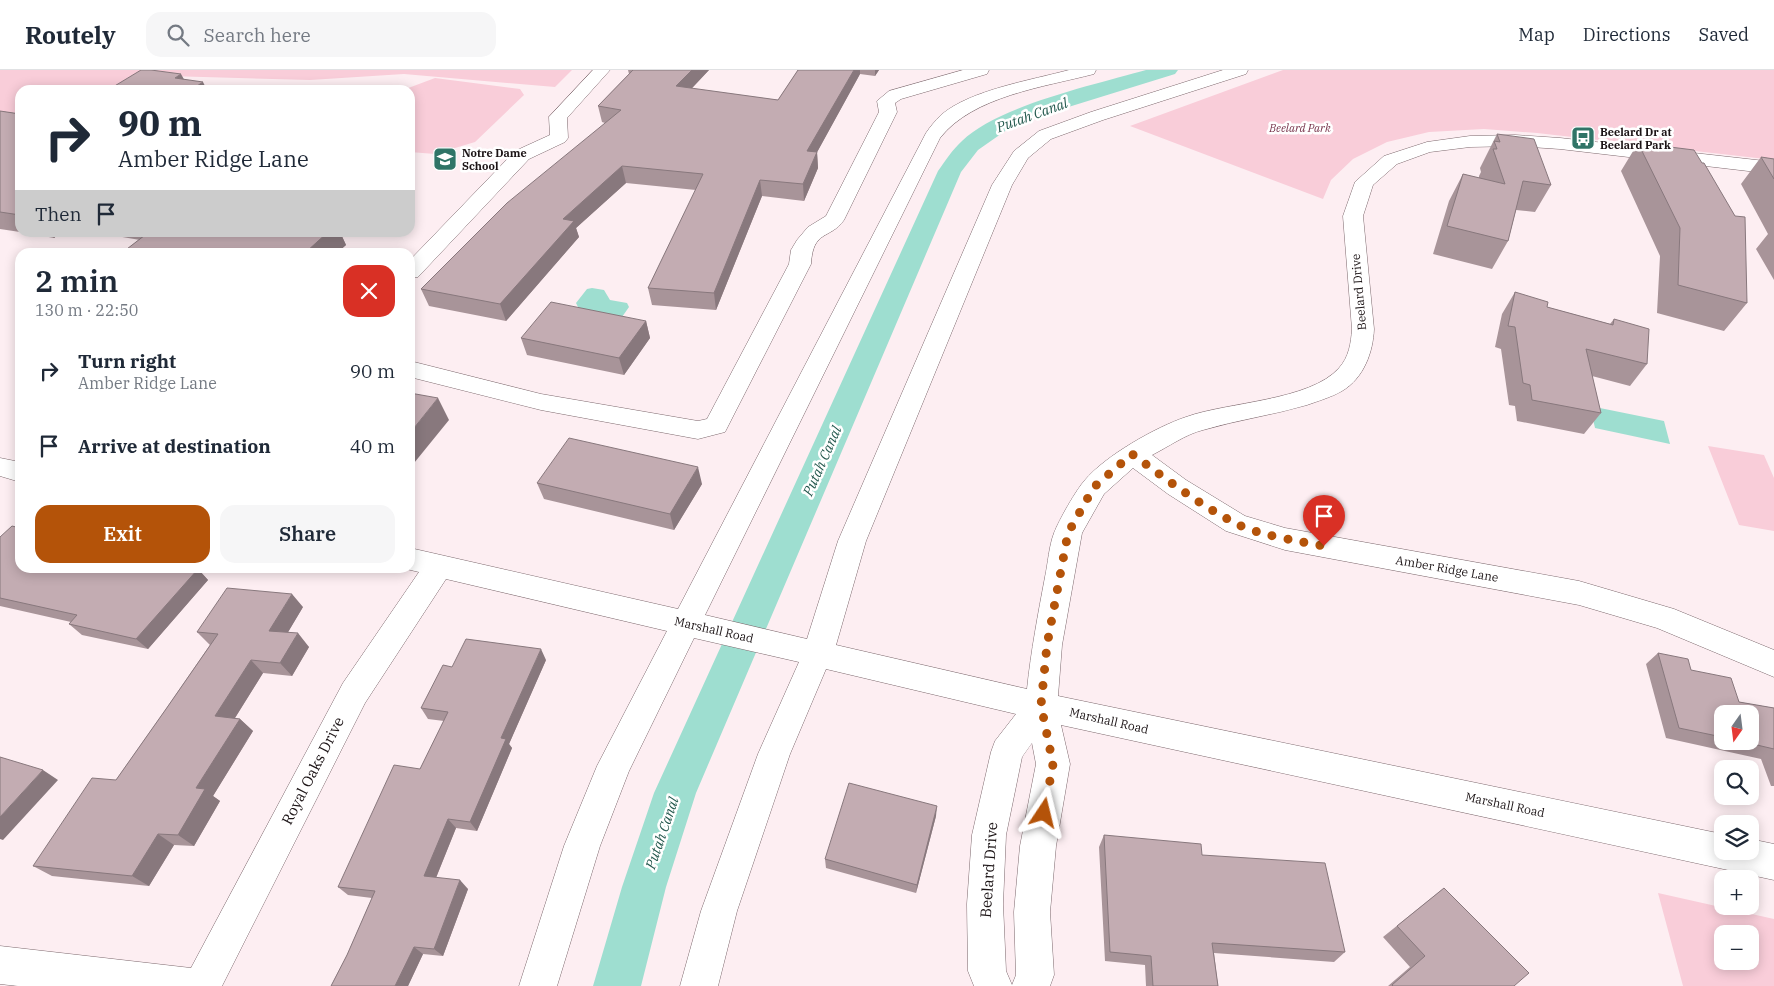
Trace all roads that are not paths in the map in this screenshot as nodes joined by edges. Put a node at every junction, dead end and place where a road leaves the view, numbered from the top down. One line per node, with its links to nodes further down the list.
1 (602, 70): 7 (street)
2 (981, 70): 5 (street)
3 (1088, 70): 13 (street)
4 (1240, 70): 14 (street)
5 (946, 74): 8 (street)
6 (1774, 168): 9 (street, Beelard Drive)
7 (415, 267)
8 (415, 370)
9 (1132, 454): 15 (street, Amber Ridge Lane); 16 (street, Beelard Drive)
10 (0, 467): 11 (street)
11 (15, 471)
12 (425, 562): 13 (street, Marshall Road); 22 (street, Royal Oaks Drive)
13 (688, 624): 14 (street, Marshall Road); 23 (street)
14 (809, 651): 16 (street, Marshall Road); 24 (street)
15 (1774, 664)
16 (1041, 705): 17 (street, Marshall Road); 25 (street, Beelard Drive); 26 (street, Beelard Drive)
17 (1714, 849)
18 (1759, 859): 19 (street, Marshall Road)
19 (1774, 862)
20 (0, 965): 21 (street)
21 (187, 986)
22 (202, 986)
23 (538, 986)
24 (699, 986)
25 (993, 986)
26 (1031, 986)

